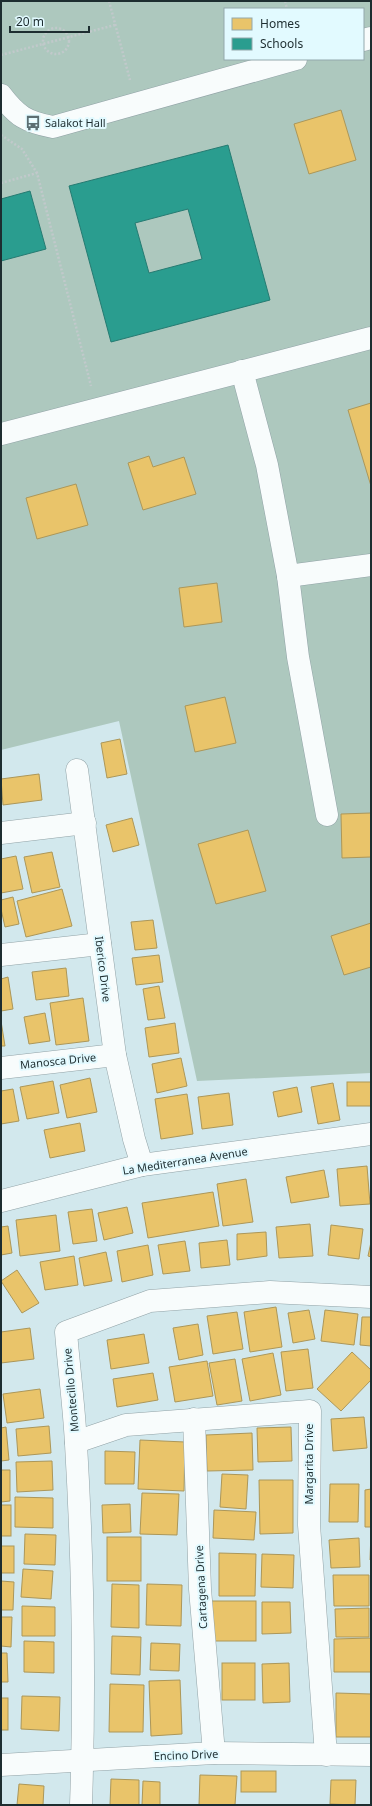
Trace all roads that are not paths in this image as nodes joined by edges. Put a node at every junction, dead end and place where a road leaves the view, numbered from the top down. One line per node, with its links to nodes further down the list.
1 (292, 60): 2 (street)
2 (1, 95)
3 (371, 338): 4 (street)
4 (242, 371): 5 (street); 7 (street)
5 (1, 434)
6 (371, 565): 7 (street)
7 (288, 576): 9 (street)
8 (77, 770): 10 (street, Iberico Drive)
9 (327, 815)
10 (85, 823): 11 (street); 12 (street, Iberico Drive)
11 (1, 833)
12 (100, 944): 13 (street); 14 (street, Iberico Drive)
13 (1, 955)
14 (114, 1055): 15 (street, Manosca Drive); 17 (street, Iberico Drive)
15 (1, 1068)
16 (371, 1134): 17 (street, La Mediterranea Avenue)
17 (142, 1166): 18 (street, La Mediterranea Avenue)
18 (1, 1201)
19 (371, 1297): 21 (street, Montecillo Drive)
20 (194, 1420): 21 (street, Margarita Drive); 22 (street, Cartagena Drive); 23 (street, Margarita Drive)
21 (76, 1442): 25 (street, Montecillo Drive)
22 (214, 1754): 23 (street, Encino Drive); 25 (street, Encino Drive)
23 (326, 1755): 24 (street, Encino Drive)
24 (371, 1755)
25 (82, 1760): 26 (street, Encino Drive); 27 (street, Montecillo Drive)
26 (1, 1765)
27 (81, 1805)

